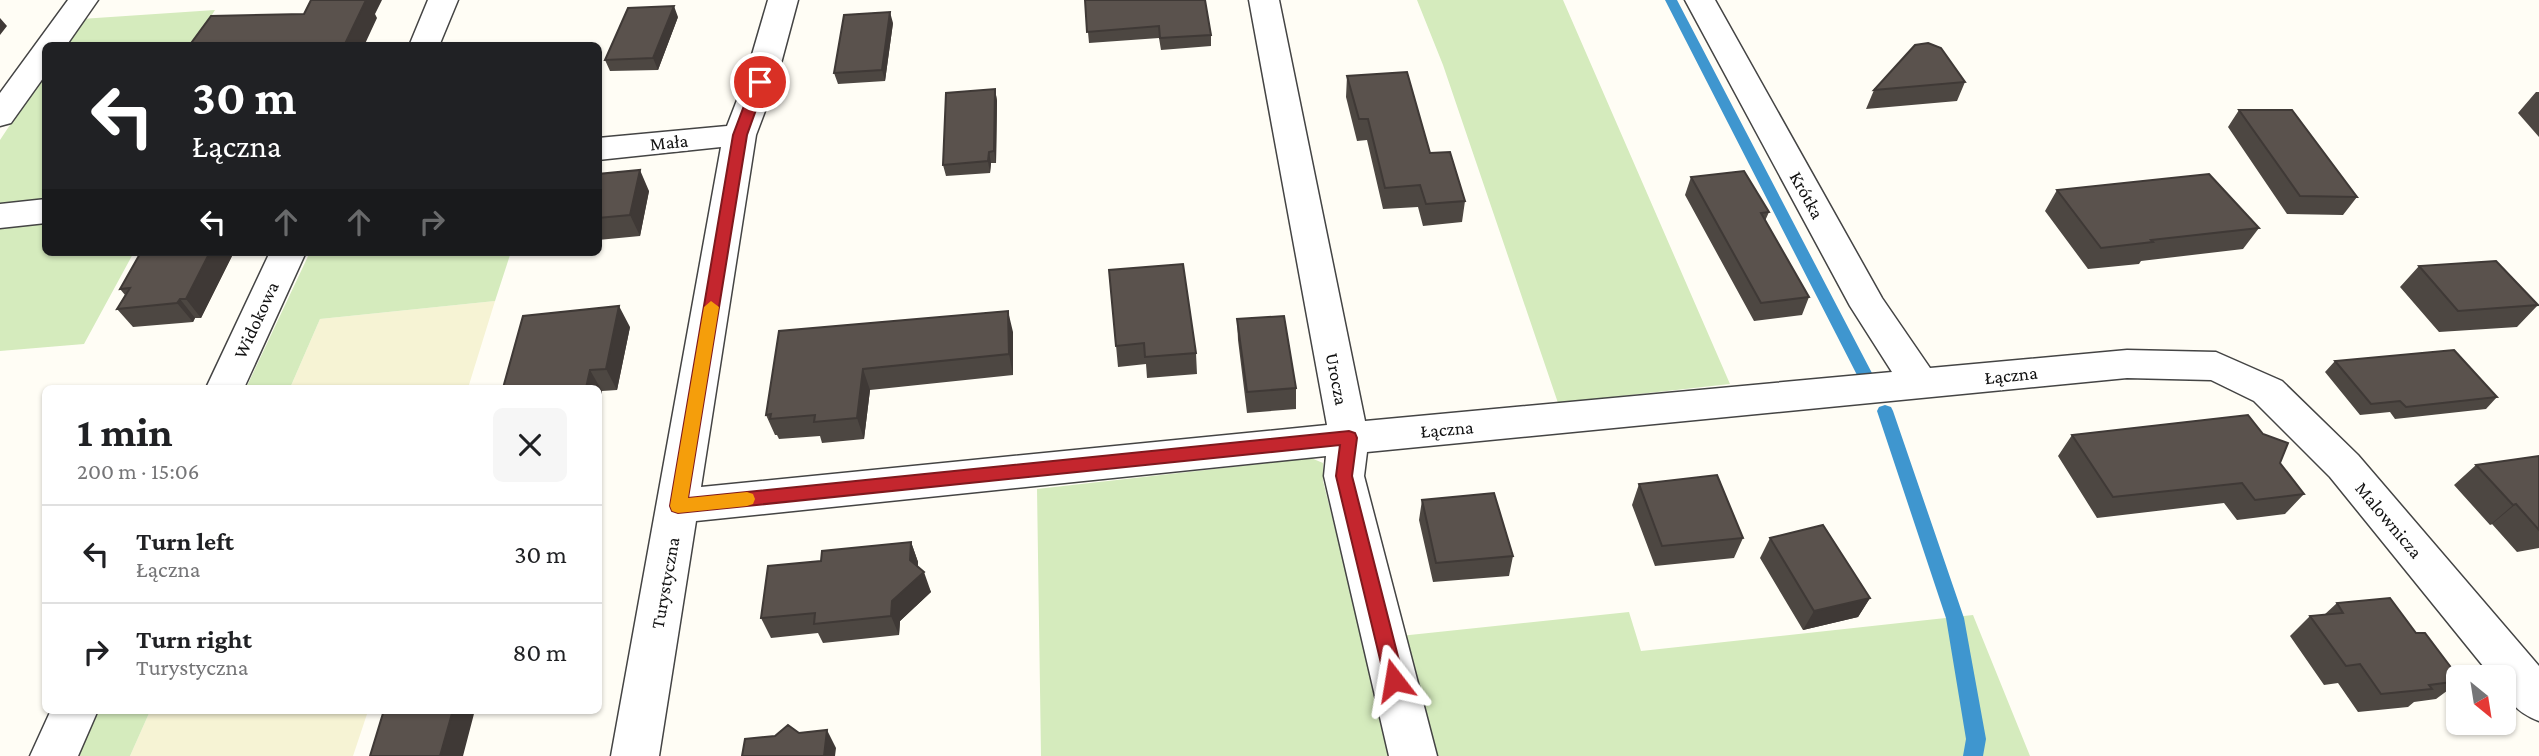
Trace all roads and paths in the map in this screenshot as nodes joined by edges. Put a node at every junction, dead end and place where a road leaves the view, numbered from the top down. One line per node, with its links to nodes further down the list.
1 (83, 0): 6 (street)
2 (443, 0): 7 (street)
3 (783, 0): 10 (street, Turystyczna)
4 (1264, 0): 18 (street, Urocza)
5 (1700, 0): 17 (street, Krótka)
6 (53, 42)
7 (427, 42)
8 (42, 57): 9 (street)
9 (0, 117)
10 (740, 135): 11 (street, Mała); 19 (street, Turystyczna)
11 (602, 149)
12 (42, 211): 13 (street)
13 (0, 216)
14 (286, 256): 16 (street, Widokowa)
15 (2216, 366): 17 (street, Łączna); 20 (street, Malownicza)
16 (226, 385)
17 (1922, 385): 18 (street, Łączna)
18 (1349, 438): 19 (street, Łączna); 24 (street, Urocza)
19 (678, 506): 23 (street, Turystyczna)
20 (2539, 700)
21 (73, 714): 22 (street)
22 (54, 756)
23 (635, 756)
24 (1413, 756)

